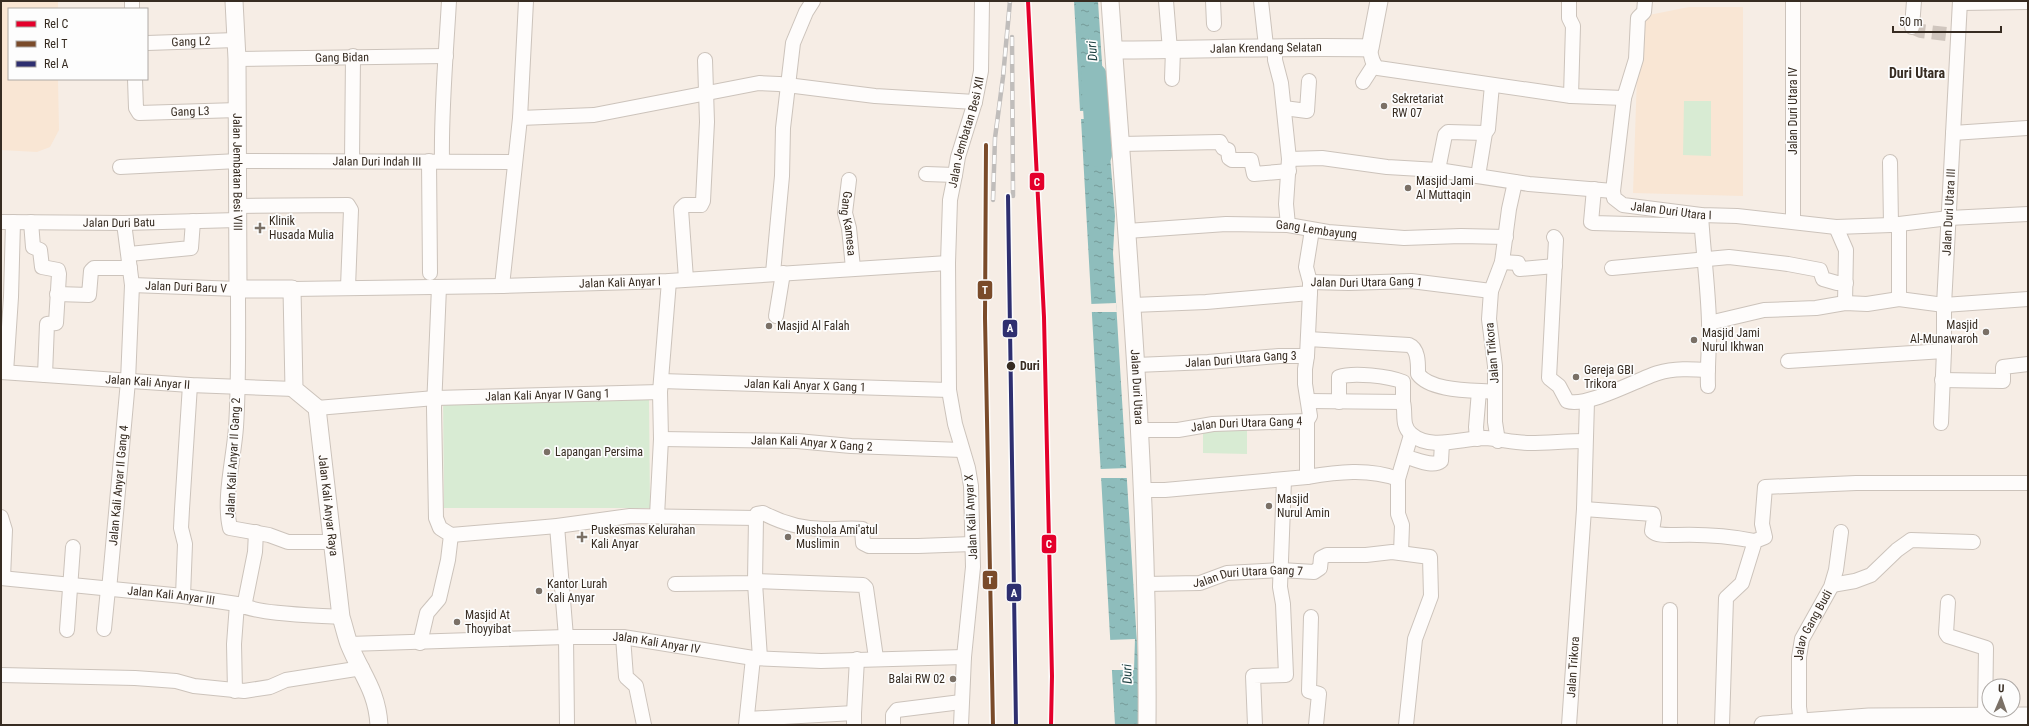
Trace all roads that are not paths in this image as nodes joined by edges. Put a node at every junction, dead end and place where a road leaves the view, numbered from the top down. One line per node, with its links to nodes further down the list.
1 (234, 1): 19 (street, Jalan Jembatan Besi VIII)
2 (449, 1): 26 (street)
3 (526, 1): 42 (street)
4 (813, 1): 34 (street)
5 (982, 1): 39 (street, Jalan Jembatan Besi XII)
6 (1110, 1): 23 (street, Jalan Duri Utara)
7 (1166, 1): 24 (street)
8 (1213, 1): 17 (street)
9 (1261, 1): 21 (street)
10 (1379, 1): 22 (street)
11 (1569, 1): 37 (street)
12 (1645, 1): 38 (street)
13 (1793, 1): 67 (street, Jalan Duri Utara IV)
14 (1914, 1): 18 (street)
15 (1960, 2): 16 (street); 45 (street, Jalan Duri Utara III)
16 (2028, 2)
17 (1214, 24)
18 (1912, 27)
19 (236, 40): 20 (street, Gang L2); 27 (street, Jalan Jembatan Besi VIII)
20 (148, 43)
21 (1271, 46): 22 (street, Jalan Krendang Selatan); 24 (street, Jalan Krendang Selatan); 40 (street)
22 (1370, 48): 29 (street)
23 (1114, 50): 24 (street, Jalan Krendang Selatan); 46 (street, Jalan Duri Utara)
24 (1171, 50): 30 (street)
25 (353, 56): 26 (street, Gang Bidan); 27 (street, Gang Bidan); 48 (street)
26 (446, 56): 49 (street)
27 (237, 59): 41 (street, Jalan Jembatan Besi VIII)
28 (705, 60): 36 (street)
29 (1374, 65): 33 (street); 35 (street)
30 (1172, 79)
31 (135, 80): 41 (street, Gang L3)
32 (1309, 81): 40 (street)
33 (1363, 82)
34 (788, 85): 36 (street); 39 (street); 86 (street)
35 (1492, 85): 37 (street); 44 (street)
36 (706, 93): 42 (street); 87 (street)
37 (1571, 96): 38 (street)
38 (1624, 98): 61 (street)
39 (975, 102): 56 (street, Jalan Jembatan Besi XII)
40 (1284, 108): 52 (street)
41 (238, 110): 47 (street, Jalan Jembatan Besi VIII)
42 (520, 118): 50 (street)
43 (2027, 128): 45 (street)
44 (1485, 133): 54 (street); 57 (street)
45 (1953, 133): 64 (street, Jalan Duri Utara III)
46 (1121, 144): 52 (street); 75 (street, Jalan Duri Utara)
47 (238, 161): 48 (street, Jalan Duri Indah III); 53 (street, Jalan Duri Indah III); 62 (street, Jalan Jembatan Besi VIII)
48 (352, 161): 49 (street, Jalan Duri Indah III)
49 (436, 161): 50 (street, Jalan Duri Indah III); 89 (street)
50 (515, 162): 92 (street)
51 (1890, 162): 72 (street)
52 (1289, 165): 54 (street); 71 (street)
53 (120, 167)
54 (1438, 170): 57 (street)
55 (926, 174): 56 (street)
56 (955, 175): 81 (street, Jalan Jembatan Besi XII)
57 (1478, 176): 59 (street)
58 (849, 180): 84 (street, Gang Kamesa)
59 (1515, 182): 60 (street); 76 (street, Jalan Trikora)
60 (1594, 189): 61 (street); 65 (street)
61 (1613, 191): 65 (street, Jalan Duri Utara I)
62 (238, 213): 66 (street, Jalan Duri Batu); 93 (street, Jalan Duri Batu); 95 (street, Jalan Jembatan Besi VIII)
63 (2028, 214): 64 (street, Jalan Duri Utara I)
64 (1948, 218): 72 (street, Jalan Duri Utara I); 103 (street, Jalan Duri Utara III)
65 (1701, 220): 67 (street, Jalan Duri Utara I); 79 (street)
66 (193, 221): 70 (street, Jalan Duri Batu); 78 (street)
67 (1793, 221): 73 (street, Jalan Duri Utara I)
68 (7, 222): 69 (street, Jalan Duri Batu); 113 (street)
69 (31, 222): 70 (street, Jalan Duri Batu); 98 (street)
70 (124, 223): 78 (street, Jalan Kali Anyar II Gang 4)
71 (1288, 225): 74 (street, Gang Lembayung); 75 (street, Gang Lembayung)
72 (1895, 225): 73 (street, Jalan Duri Utara I); 99 (street)
73 (1836, 226): 90 (street)
74 (1312, 230): 76 (street, Gang Lembayung); 94 (street, Jalan Duri Utara Gang 3)
75 (1127, 231): 102 (street, Jalan Duri Utara)
76 (1506, 237): 80 (street, Jalan Trikora)
77 (1554, 237): 82 (street)
78 (129, 254): 83 (street, Jalan Kali Anyar II Gang 4)
79 (1705, 259): 85 (street); 90 (street); 105 (street)
80 (1502, 262): 82 (street); 97 (street, Jalan Trikora)
81 (948, 263): 84 (street, Jalan Kali Anyar I); 122 (street, Jalan Kali Anyar X)
82 (1555, 266): 127 (street)
83 (130, 268): 91 (street, Jalan Kali Anyar II Gang 4); 98 (street)
84 (853, 268): 86 (street, Jalan Kali Anyar I)
85 (1612, 268)
86 (778, 273): 87 (street, Jalan Kali Anyar I); 104 (street)
87 (686, 279): 88 (street, Jalan Kali Anyar I)
88 (669, 281): 92 (street, Jalan Kali Anyar I); 118 (street)
89 (432, 282): 92 (street, Jalan Kali Anyar I); 93 (street, Jalan Kali Anyar I); 125 (street)
90 (1846, 282): 101 (street)
91 (132, 285): 95 (street, Jalan Duri Baru V); 116 (street, Jalan Kali Anyar II Gang 4)
92 (502, 286)
93 (348, 287): 96 (street, Jalan Kali Anyar I)
94 (1310, 288): 97 (street, Jalan Duri Utara Gang 1); 102 (street, Jalan Duri Utara Gang 1); 106 (street, Jalan Duri Utara Gang 3)
95 (238, 289): 96 (street); 120 (street, Jalan Duri Baru V)
96 (292, 289): 121 (street)
97 (1491, 291): 124 (street, Jalan Trikora)
98 (57, 294): 114 (street)
99 (1899, 299): 101 (street); 103 (street)
100 (2028, 299): 103 (street)
101 (1845, 304): 105 (street)
102 (1133, 305): 111 (street, Jalan Duri Utara)
103 (1944, 305): 107 (street, Jalan Duri Utara III)
104 (776, 316)
105 (1709, 323): 112 (street)
106 (1308, 339): 108 (street, Jalan Duri Utara Gang 3); 123 (street)
107 (1944, 351): 109 (street); 115 (street, Jalan Duri Utara III)
108 (1307, 356): 111 (street, Jalan Duri Utara Gang 3); 126 (street)
109 (1788, 361)
110 (2028, 364): 115 (street)
111 (1136, 365): 133 (street, Jalan Duri Utara)
112 (1708, 370): 119 (street); 127 (street)
113 (3, 372): 114 (street, Jalan Kali Anyar II)
114 (45, 375): 116 (street, Jalan Kali Anyar II)
115 (1942, 380): 132 (street, Jalan Duri Utara III)
116 (128, 381): 117 (street, Jalan Kali Anyar II); 168 (street, Jalan Kali Anyar II Gang 4)
117 (190, 385): 120 (street, Jalan Kali Anyar II); 169 (street)
118 (661, 386): 122 (street, Jalan Kali Anyar X Gang 1); 125 (street, Jalan Kali Anyar IV Gang 1); 135 (street)
119 (1708, 386)
120 (237, 387): 121 (street, Jalan Kali Anyar II); 152 (street, Jalan Kali Anyar II Gang 2)
121 (294, 389): 130 (street)
122 (949, 390): 140 (street, Jalan Kali Anyar X)
123 (1479, 391): 124 (street); 136 (street)
124 (1495, 392): 137 (street, Jalan Trikora)
125 (435, 398): 130 (street, Jalan Kali Anyar IV Gang 1); 154 (street)
126 (1309, 401): 128 (street, Jalan Duri Utara Gang 4); 131 (street, Jalan Duri Utara Gang 4)
127 (1587, 401): 138 (street, Jalan Trikora)
128 (1339, 402): 129 (street, Jalan Duri Utara Gang 4); 129 (street)
129 (1403, 402): 134 (street)
130 (317, 408): 156 (street, Jalan Kali Anyar Raya)
131 (1307, 421): 133 (street, Jalan Duri Utara Gang 4); 142 (street)
132 (1941, 423)
133 (1138, 430): 146 (street, Jalan Duri Utara)
134 (1412, 435): 139 (street); 141 (street)
135 (661, 439): 140 (street, Jalan Kali Anyar X Gang 2); 149 (street)
136 (1477, 439): 137 (street); 139 (street)
137 (1498, 441): 138 (street)
138 (1585, 441): 147 (street, Jalan Trikora)
139 (1442, 443): 141 (street)
140 (962, 450): 158 (street, Jalan Kali Anyar X)
141 (1406, 457): 143 (street)
142 (1308, 477): 143 (street); 144 (street)
143 (1398, 479): 160 (street)
144 (1284, 480): 146 (street); 161 (street)
145 (2028, 483): 155 (street)
146 (1141, 490): 165 (street, Jalan Duri Utara)
147 (1584, 509): 155 (street); 204 (street, Jalan Trikora)
148 (1, 516): 162 (street)
149 (657, 516): 150 (street); 151 (street)
150 (756, 518): 158 (street); 163 (street)
151 (556, 526): 154 (street); 177 (street)
152 (256, 532): 156 (street, Jalan Kali Anyar II Gang 2); 171 (street)
153 (1841, 532): 166 (street, Jalan Gang Budi)
154 (451, 535): 179 (street)
155 (1755, 541): 206 (street)
156 (331, 542): 173 (street, Jalan Kali Anyar Raya)
157 (1973, 542): 166 (street)
158 (972, 544): 181 (street, Jalan Kali Anyar X)
159 (73, 547): 167 (street)
160 (1401, 553): 161 (street, Jalan Duri Utara Gang 7); 203 (street, Jalan Duri Utara Gang 7)
161 (1281, 570): 165 (street, Jalan Duri Utara Gang 7); 201 (street)
162 (2, 578): 167 (street, Jalan Kali Anyar III)
163 (755, 582): 164 (street); 182 (street); 183 (street)
164 (675, 584)
165 (1145, 584): 200 (street, Jalan Duri Utara)
166 (1832, 585): 194 (street, Jalan Gang Budi)
167 (69, 586): 168 (street, Jalan Kali Anyar III); 176 (street)
168 (109, 590): 169 (street, Jalan Kali Anyar III); 175 (street, Jalan Kali Anyar II Gang 4)
169 (183, 596): 171 (street, Jalan Kali Anyar III)
170 (1948, 602): 187 (street)
171 (240, 605): 173 (street, Jalan Kali Anyar III); 188 (street)
172 (1670, 610): 205 (street)
173 (341, 617): 180 (street, Jalan Kali Anyar Raya)
174 (1311, 617): 202 (street)
175 (104, 629)
176 (67, 630)
177 (566, 637): 178 (street, Jalan Kali Anyar IV); 179 (street, Jalan Kali Anyar IV); 196 (street)
178 (623, 637): 182 (street, Jalan Kali Anyar IV); 197 (street)
179 (420, 643): 180 (street, Jalan Kali Anyar IV)
180 (349, 644): 185 (street, Jalan Kali Anyar Raya)
181 (964, 657): 183 (street, Jalan Kali Anyar IV); 189 (street, Jalan Kali Anyar X)
182 (757, 658): 184 (street, Jalan Kali Anyar IV); 193 (street)
183 (876, 658): 184 (street, Jalan Kali Anyar IV)
184 (858, 659): 191 (street)
185 (362, 668): 188 (street); 195 (street, Jalan Kali Anyar Raya)
186 (1, 675): 188 (street)
187 (1986, 678)
188 (235, 690)
189 (961, 702): 198 (street); 199 (street, Jalan Kali Anyar X)
190 (1981, 717): 192 (street)
191 (854, 719): 193 (street)
192 (1903, 721): 194 (street)
193 (746, 722)
194 (1801, 722): 207 (street)
195 (379, 725)
196 (567, 725)
197 (644, 725)
198 (893, 725)
199 (961, 725)
200 (1147, 725)
201 (1255, 725)
202 (1316, 725)
203 (1406, 725)
204 (1569, 725)
205 (1670, 725)
206 (1722, 725)
207 (1763, 725)

